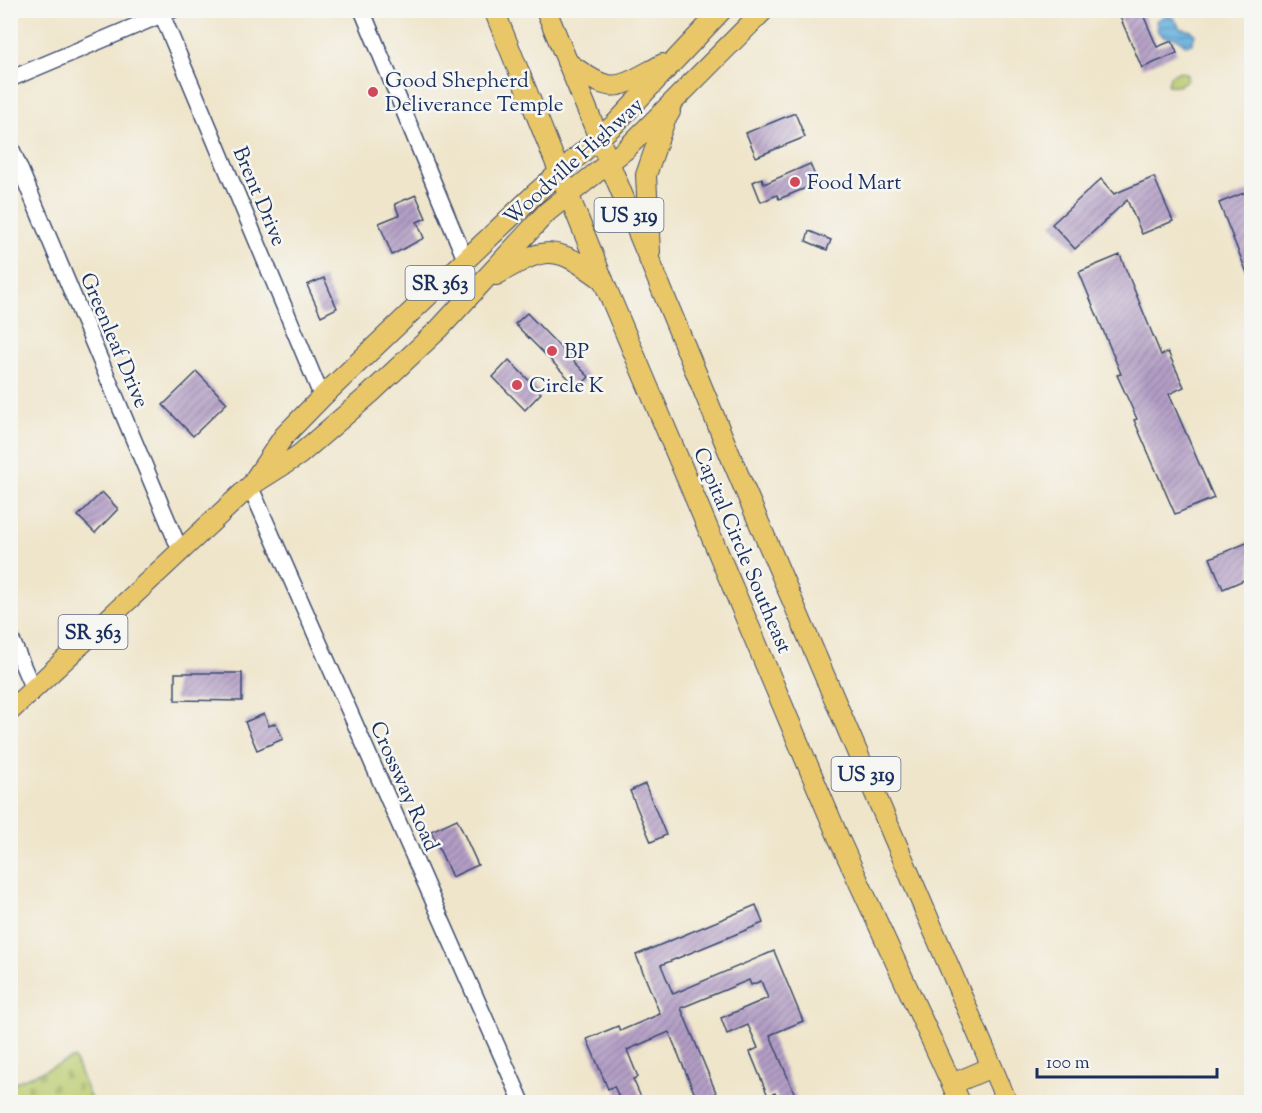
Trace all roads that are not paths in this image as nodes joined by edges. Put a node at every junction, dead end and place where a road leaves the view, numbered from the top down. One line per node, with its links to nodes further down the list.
1 (362, 10): 16 (street)
2 (494, 10): 14 (main road, Capital Circle Southeast / US 319)
3 (546, 10): 8 (main road, Capital Circle Southeast / US 319)
4 (722, 10): 7 (main road, Woodville Highway / SR 363)
5 (764, 10): 10 (main road, Woodville Highway / SR 363)
6 (165, 12): 9 (street); 20 (street, Brent Drive)
7 (676, 57): 8 (main road); 11 (main road, Woodville Highway / SR 363)
8 (567, 62): 11 (main road, Capital Circle Southeast / US 319)
9 (10, 79)
10 (691, 84): 13 (main road, Woodville Highway / SR 363); 17 (main road)
11 (597, 140): 13 (main road, Capital Circle Southeast / US 319); 14 (main road, Woodville Highway / SR 363)
12 (10, 145): 22 (street, Greenleaf Drive)
13 (608, 164): 15 (main road, Woodville Highway / SR 363); 17 (main road, Capital Circle Southeast / US 319)
14 (560, 172): 15 (main road, Capital Circle Southeast / US 319); 16 (main road, Woodville Highway / SR 363)
15 (569, 194): 18 (main road, Capital Circle Southeast / US 319); 19 (main road, Woodville Highway / SR 363)
16 (465, 259): 20 (main road, Woodville Highway / SR 363)
17 (651, 266): 26 (main road, Capital Circle Southeast / US 319)
18 (603, 280): 19 (main road); 27 (main road, Capital Circle Southeast / US 319)
19 (479, 285): 21 (main road, Woodville Highway / SR 363)
20 (322, 397): 21 (main road, Woodville Highway / SR 363)
21 (250, 486): 22 (main road, Woodville Highway / SR 363); 28 (street, Crossway Road)
22 (180, 550): 24 (main road, Woodville Highway / SR 363)
23 (10, 636): 24 (street)
24 (33, 689): 25 (main road, Woodville Highway / SR 363)
25 (10, 711)
26 (992, 1067): 27 (main road); 30 (main road, Capital Circle Southeast / US 319)
27 (952, 1084): 29 (main road, Capital Circle Southeast / US 319)
28 (522, 1102)
29 (960, 1102)
30 (1007, 1102)

